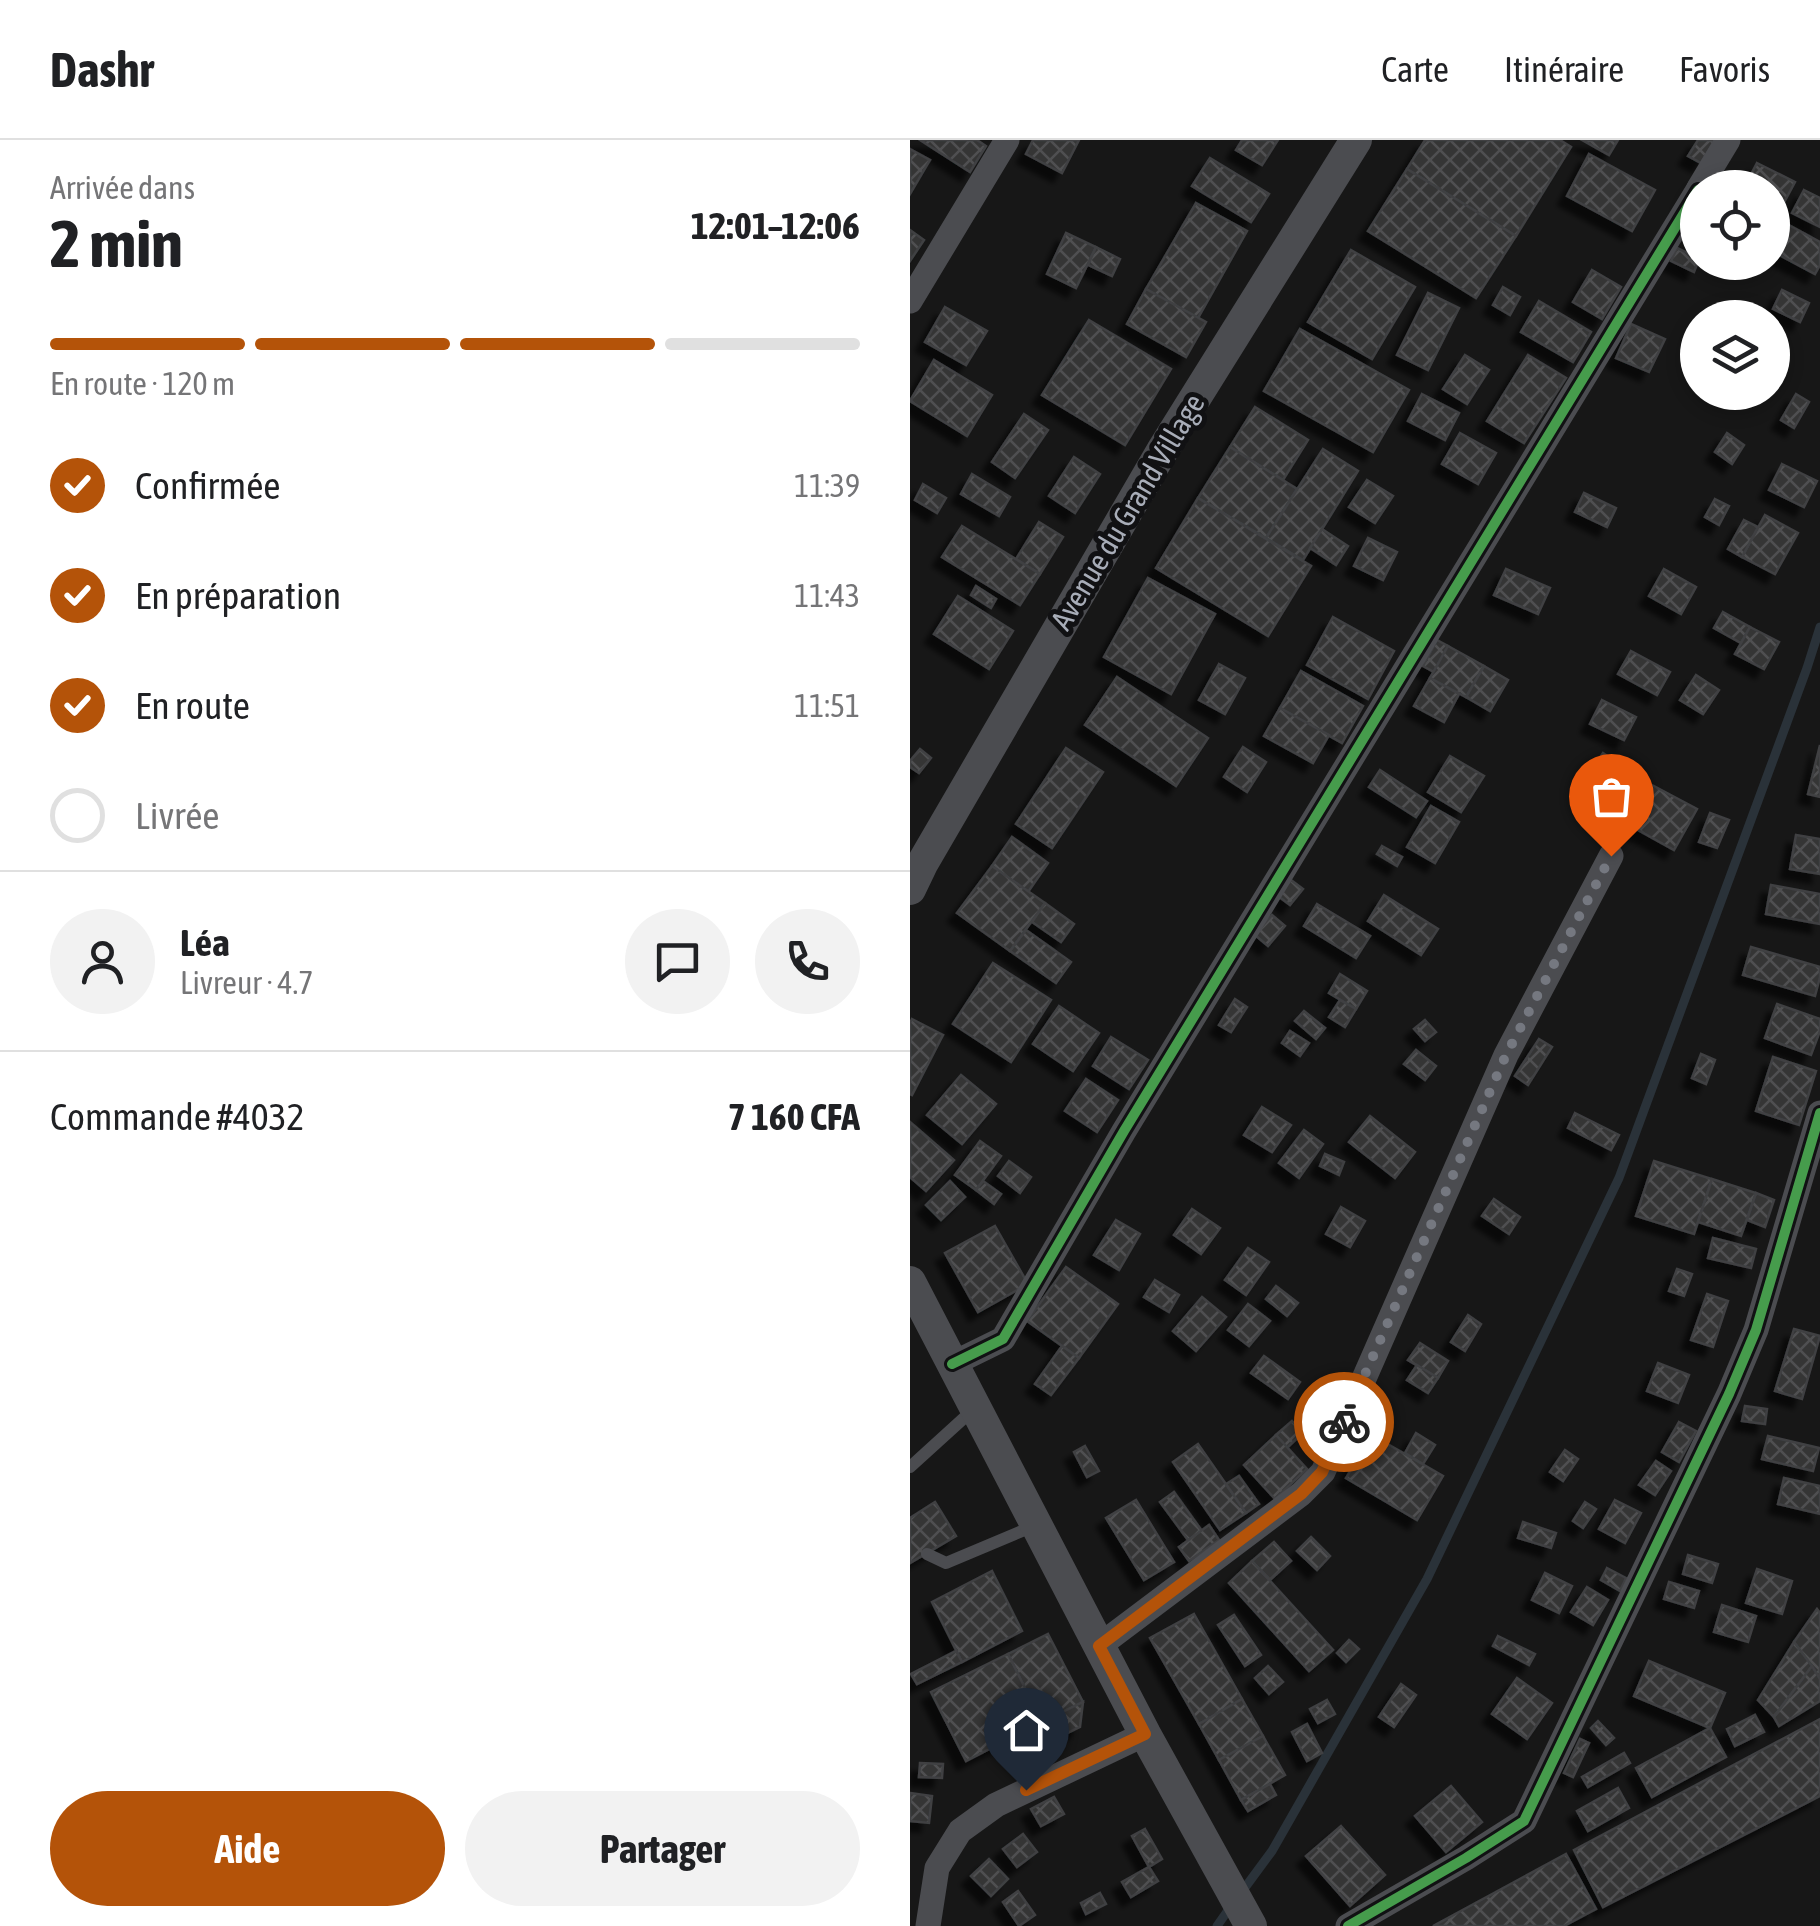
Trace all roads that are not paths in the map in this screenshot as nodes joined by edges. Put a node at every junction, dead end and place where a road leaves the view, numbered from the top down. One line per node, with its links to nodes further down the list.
1 (1007, 140): 6 (street)
2 (1356, 140): 8 (street, Avenue du Grand Village)
3 (1728, 140): 4 (street)
4 (1710, 170)
5 (1680, 219): 11 (street)
6 (910, 301)
7 (1611, 856): 16 (street)
8 (914, 876)
9 (1820, 1112): 20 (street)
10 (910, 1282): 11 (street)
11 (952, 1364): 12 (street)
12 (975, 1408): 13 (lane); 14 (street)
13 (910, 1466)
14 (1036, 1525): 15 (lane); 16 (street)
15 (927, 1554)
16 (1099, 1646): 17 (street)
17 (1145, 1734): 18 (street); 19 (street)
18 (928, 1926)
19 (1251, 1926)
20 (1348, 1926)

